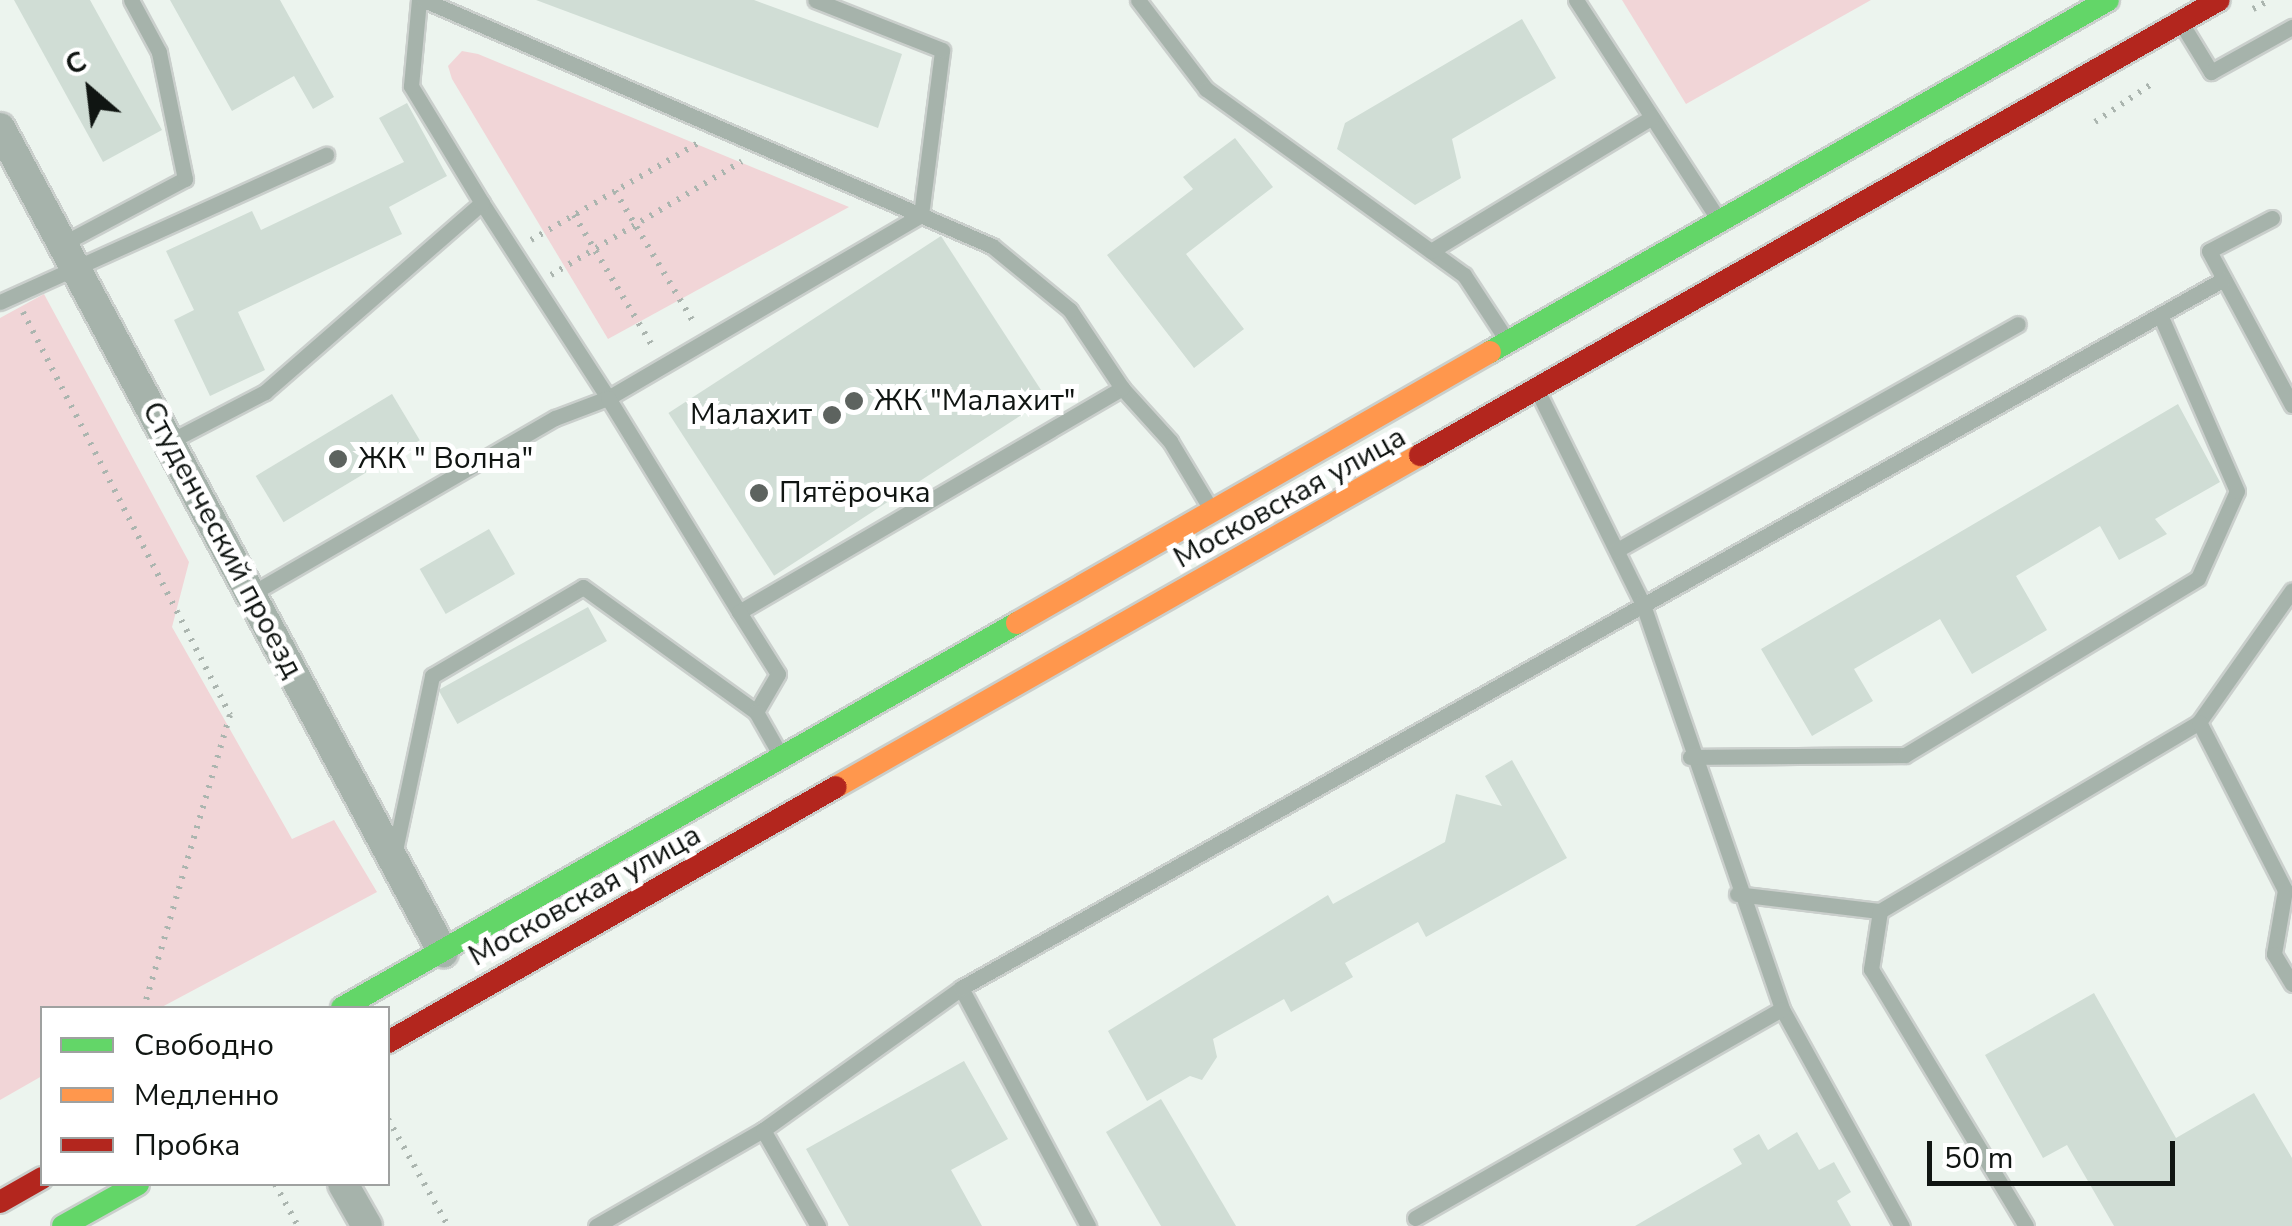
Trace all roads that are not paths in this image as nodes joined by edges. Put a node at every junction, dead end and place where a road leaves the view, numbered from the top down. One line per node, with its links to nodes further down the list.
1 (131, 0): 18 (lane)
2 (422, 0): 13 (lane); 14 (lane)
3 (815, 0): 14 (lane)
4 (1138, 0): 17 (lane)
5 (1576, 0): 10 (lane)
6 (2108, 0): 16 (main road, Московская улица)
7 (2219, 0): 8 (main road, Московская улица)
8 (2181, 22): 9 (lane); 25 (main road, Московская улица)
9 (2292, 26)
10 (1652, 118): 16 (lane); 17 (lane)
11 (0, 128): 18 (street, Студенческий проезд)
12 (326, 155): 18 (lane)
13 (482, 202): 26 (lane); 28 (lane)
14 (922, 216): 24 (lane); 26 (lane)
15 (2272, 218): 19 (lane)
16 (1721, 225): 23 (main road, Московская улица)
17 (1432, 251): 23 (lane)
18 (67, 253): 20 (lane); 28 (street, Студенческий проезд)
19 (2224, 280): 21 (lane); 27 (lane)
20 (7, 298)
21 (2160, 316): 33 (lane); 37 (lane)
22 (2018, 324): 30 (lane)
23 (1511, 346): 29 (main road, Московская улица)
24 (1122, 388): 29 (lane); 34 (lane)
25 (1538, 392): 30 (lane); 47 (main road, Московская улица)
26 (608, 398): 32 (lane); 34 (lane)
27 (2292, 405)
28 (170, 442): 32 (street, Студенческий проезд)
29 (1214, 514): 38 (main road, Московская улица)
30 (1617, 550): 33 (lane)
31 (2292, 590): 36 (lane)
32 (251, 594): 39 (street, Студенческий проезд)
33 (1642, 602): 37 (lane); 44 (lane)
34 (739, 612): 35 (lane)
35 (756, 712): 38 (lane); 39 (lane)
36 (2199, 722): 41 (lane); 43 (lane)
37 (1690, 757): 40 (lane)
38 (783, 759): 42 (main road, Московская улица)
39 (393, 860): 42 (street, Студенческий проезд)
40 (1737, 894): 41 (lane); 46 (lane)
41 (1880, 911): 60 (lane)
42 (443, 952): 45 (main road, Московская улица)
43 (2292, 984)
44 (961, 988): 48 (lane); 58 (lane)
45 (346, 1006)
46 (1782, 1009): 53 (lane); 59 (lane)
47 (390, 1041)
48 (763, 1130): 56 (lane); 57 (lane)
49 (40, 1179): 52 (main road)
50 (134, 1186): 54 (main road)
51 (344, 1186): 55 (street)
52 (0, 1202)
53 (1415, 1218)
54 (64, 1226)
55 (367, 1226)
56 (596, 1226)
57 (818, 1226)
58 (1088, 1226)
59 (1902, 1226)
60 (2026, 1226)

